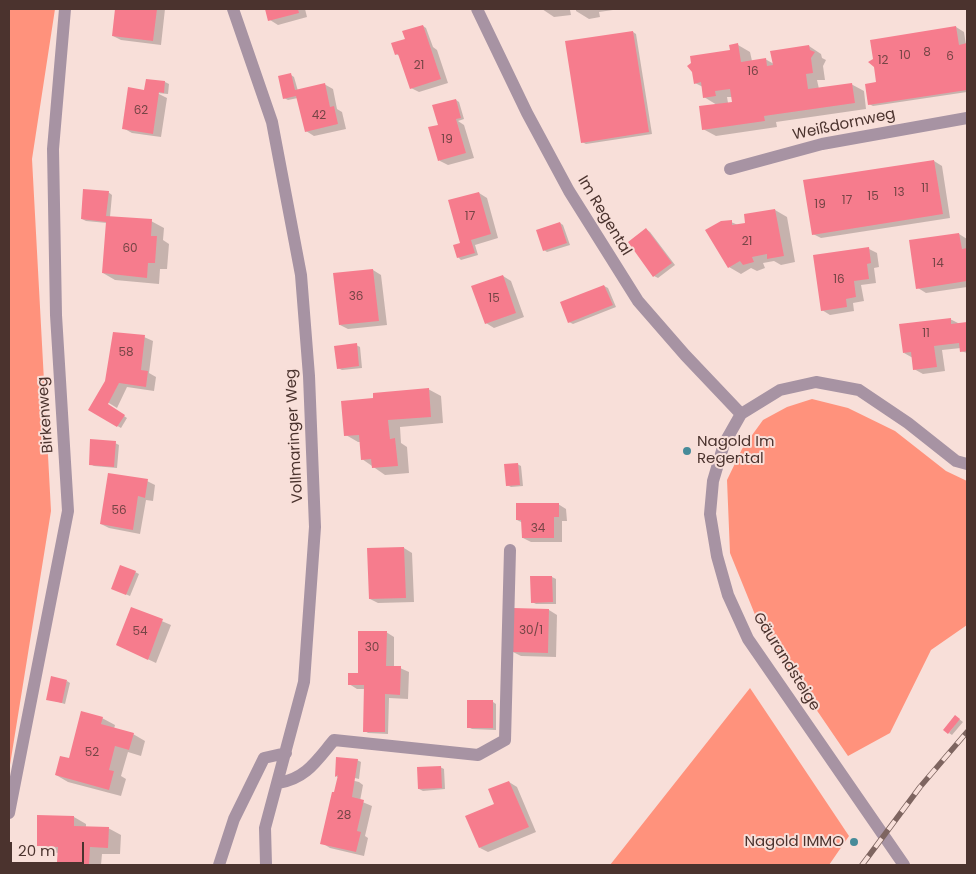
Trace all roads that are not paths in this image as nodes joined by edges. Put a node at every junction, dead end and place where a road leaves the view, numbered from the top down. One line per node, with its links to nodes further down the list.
1 (65, 9): 11 (street, Birkenweg)
2 (233, 9): 9 (street, Vollmaringer Weg)
3 (477, 9): 6 (street, Im Regental)
4 (967, 118): 5 (street, Weißdornweg)
5 (730, 169)
6 (741, 414): 7 (street, Gäurandsteige); 14 (street, Gäurandsteige)
7 (967, 464)
8 (510, 550): 10 (street)
9 (286, 753): 10 (street, Vollmaringer Weg); 12 (street)
10 (278, 783): 13 (street, Vollmaringer Weg)
11 (9, 813)
12 (219, 865)
13 (266, 865)
14 (904, 865)

